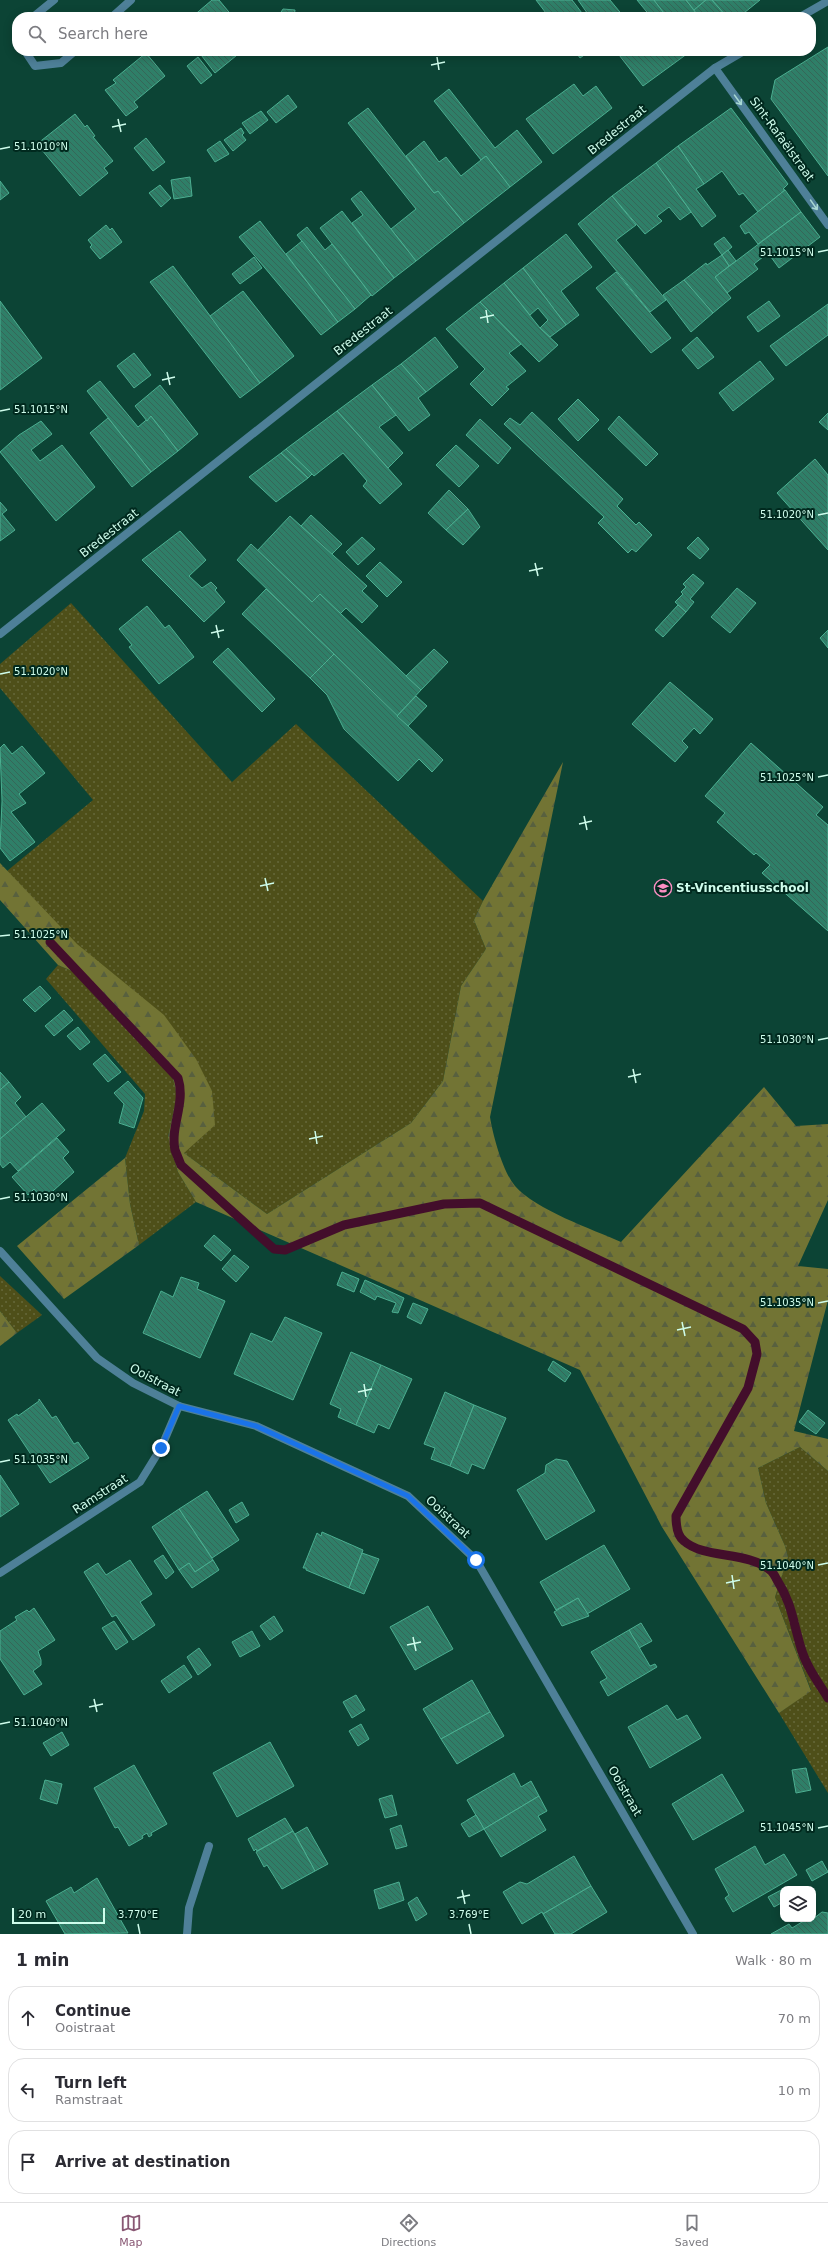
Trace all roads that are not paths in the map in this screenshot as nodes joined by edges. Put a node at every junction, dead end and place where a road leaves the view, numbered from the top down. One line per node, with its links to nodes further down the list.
1 (54, 0): 4 (street)
2 (131, 0): 5 (street)
3 (828, 2): 6 (street)
4 (39, 12)
5 (118, 12)
6 (809, 12)
7 (28, 56): 8 (street)
8 (69, 56)
9 (735, 56): 10 (street, Bredestraat)
10 (715, 68): 11 (street, Sint-Rafaëlstraat, one-way to 11); 12 (street, Bredestraat)
11 (828, 225)
12 (0, 634)
13 (0, 1251): 14 (street, Ooistraat)
14 (179, 1406): 15 (street, Ramstraat); 18 (street, Ooistraat)
15 (0, 1573)
16 (209, 1846): 17 (street)
17 (187, 1934)
18 (693, 1934)

